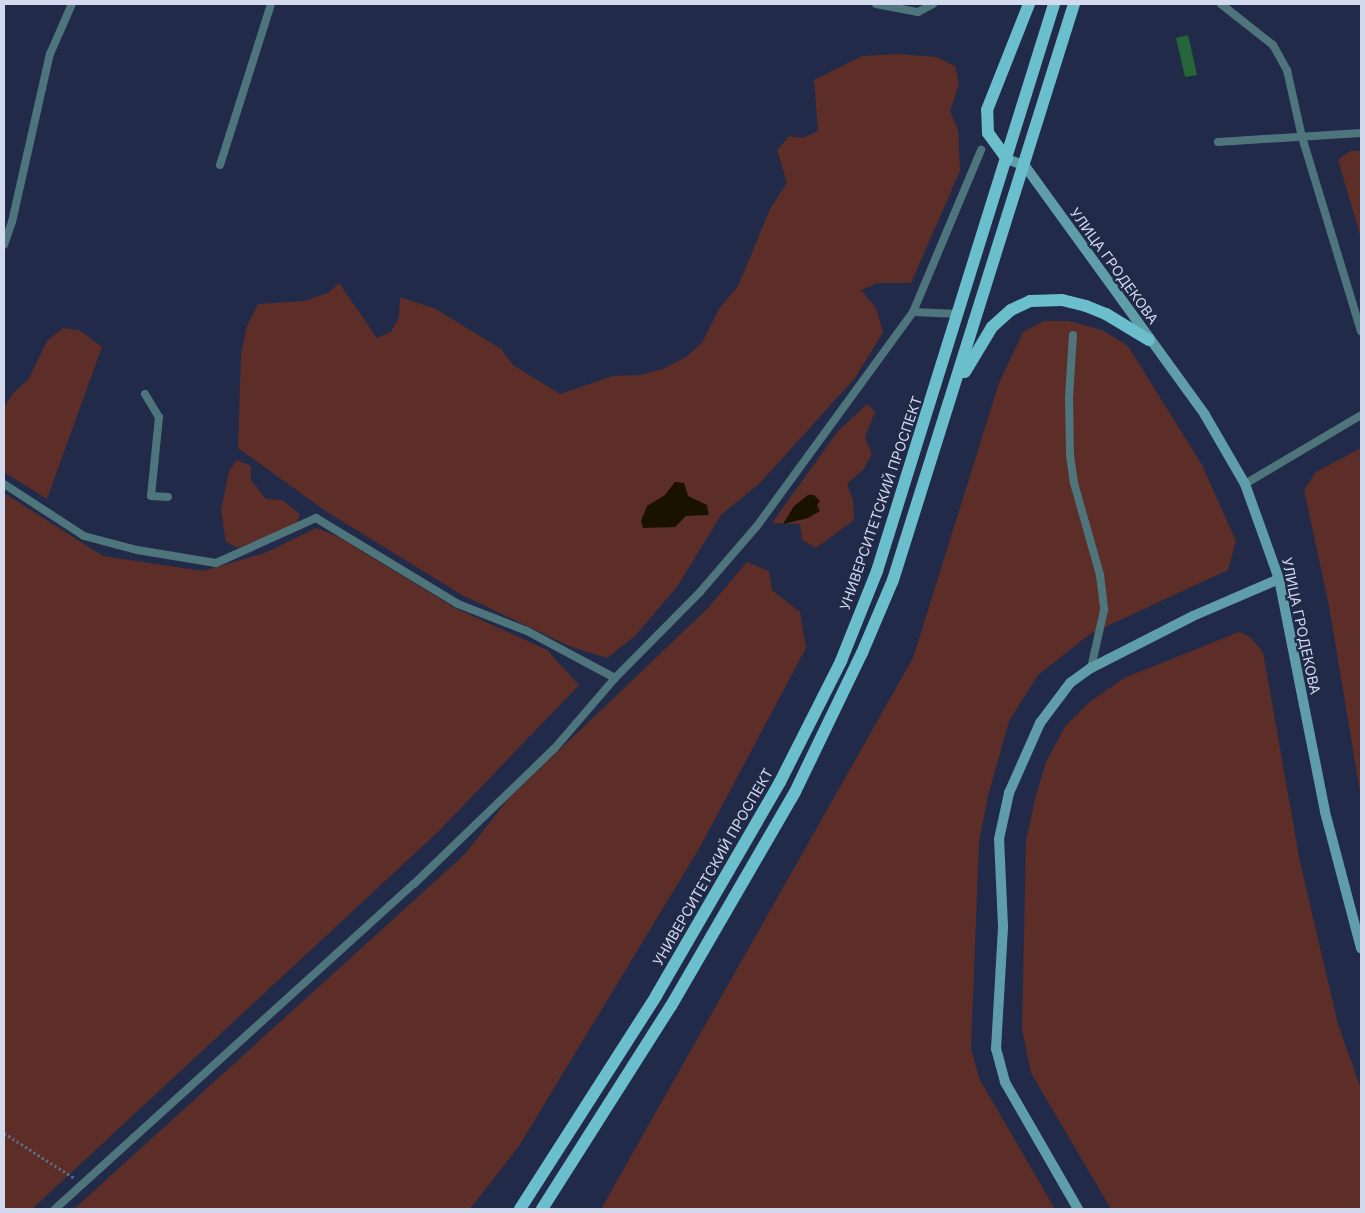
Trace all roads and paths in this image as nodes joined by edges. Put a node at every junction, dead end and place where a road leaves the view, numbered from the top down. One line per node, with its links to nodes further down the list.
1 (72, 4): 16 (lane)
2 (271, 4): 14 (lane)
3 (876, 4): 4 (lane)
4 (933, 4)
5 (1030, 4): 13 (main road)
6 (1054, 4): 13 (main road, УНИВЕРСИТЕТСКИЙ ПРОСПЕКТ)
7 (1074, 4): 15 (main road)
8 (1221, 4): 10 (lane)
9 (1361, 133): 10 (lane)
10 (1302, 137): 11 (lane); 19 (lane)
11 (1218, 142)
12 (981, 150): 17 (lane)
13 (1007, 159): 15 (main road); 18 (main road, УНИВЕРСИТЕТСКИЙ ПРОСПЕКТ)
14 (220, 165)
15 (1025, 166): 21 (main road, УЛИЦА ГРОДЕКОВА); 22 (main road)
16 (4, 245)
17 (913, 312): 18 (lane); 30 (lane)
18 (959, 314): 32 (main road, УНИВЕРСИТЕТСКИЙ ПРОСПЕКТ)
19 (1361, 331)
20 (1074, 335): 29 (lane)
21 (1150, 340): 22 (main road); 26 (main road, УЛИЦА ГРОДЕКОВА)
22 (953, 391): 33 (main road)
23 (145, 394): 27 (lane)
24 (1361, 415): 26 (lane)
25 (4, 484): 30 (lane)
26 (1245, 484): 28 (main road, УЛИЦА ГРОДЕКОВА)
27 (168, 497)
28 (1280, 579): 29 (main road); 31 (main road, УЛИЦА ГРОДЕКОВА)
29 (1091, 668): 39 (main road)
30 (615, 678): 35 (lane)
31 (1361, 948)
32 (656, 996): 33 (main road); 37 (main road, УНИВЕРСИТЕТСКИЙ ПРОСПЕКТ)
33 (672, 1006): 38 (main road)
34 (4, 1133): 35 (path)
35 (84, 1183): 36 (lane)
36 (55, 1209)
37 (520, 1209)
38 (542, 1209)
39 (1078, 1209)

